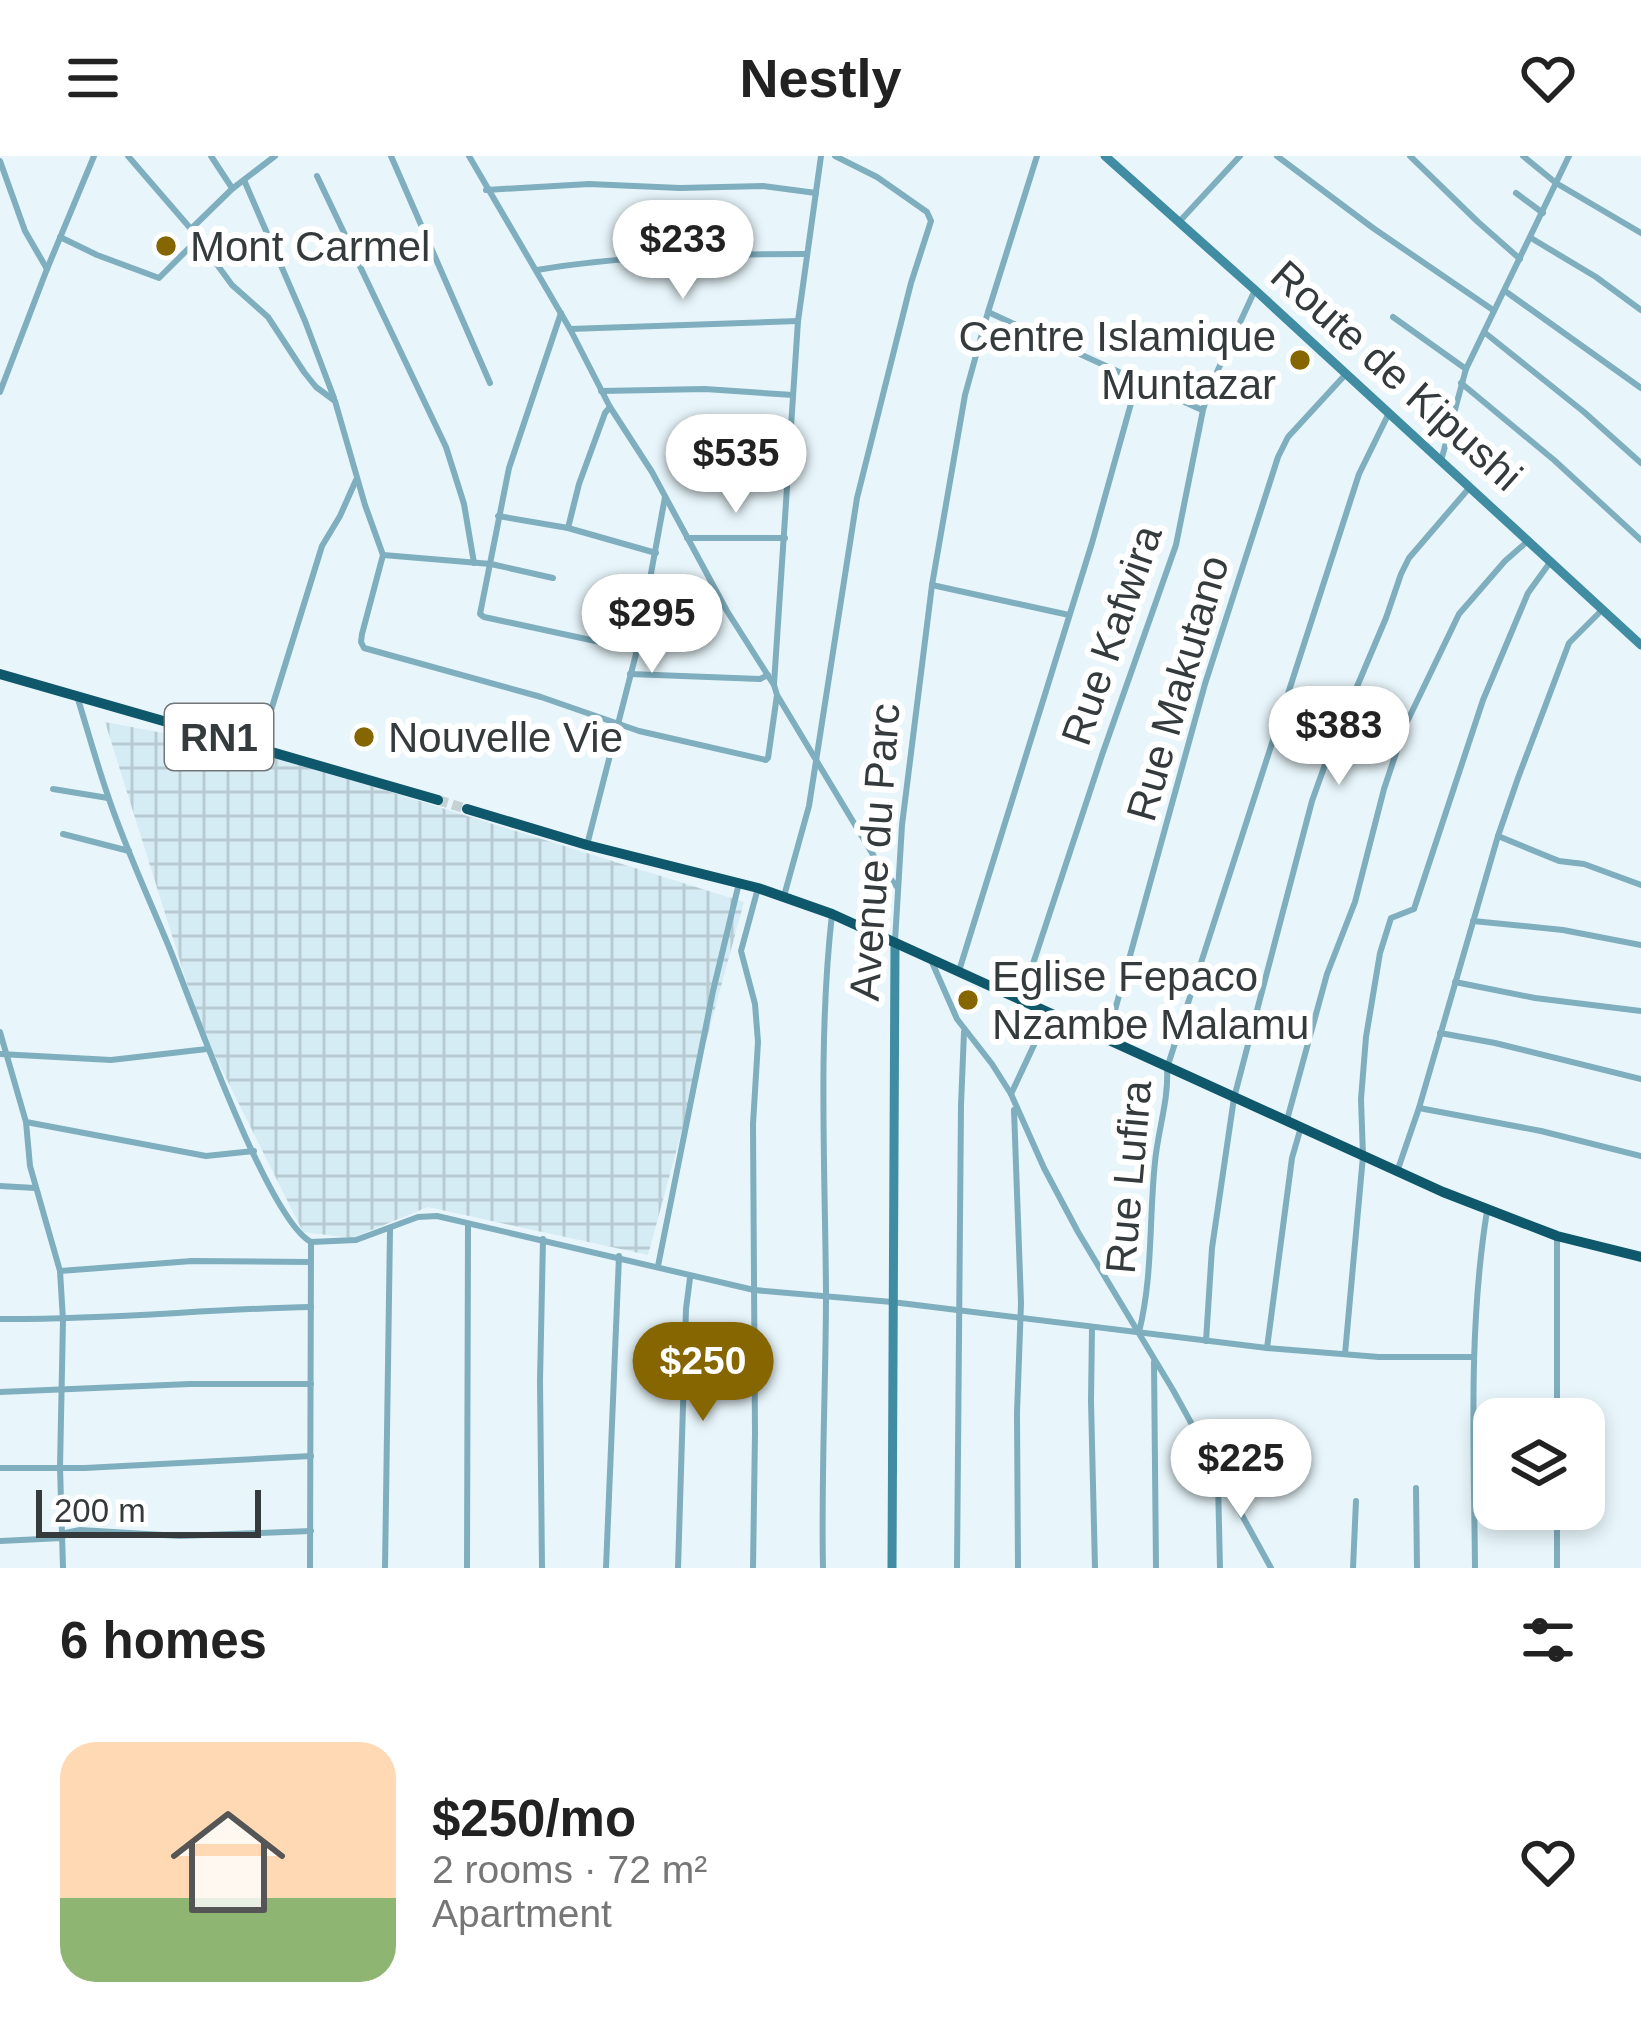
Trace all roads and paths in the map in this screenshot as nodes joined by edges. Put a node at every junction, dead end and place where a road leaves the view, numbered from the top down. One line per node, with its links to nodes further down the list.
1 (94, 156): 28 (street)
2 (128, 156): 26 (street)
3 (211, 156): 20 (street)
4 (275, 156): 18 (street)
5 (391, 156): 49 (street)
6 (469, 156): 21 (street)
7 (820, 156): 22 (street)
8 (835, 156): 90 (street)
9 (1037, 156): 39 (street, Avenue du Parc)
10 (1105, 156): 25 (main road, Route de Kipushi)
11 (1240, 156): 25 (street)
12 (1277, 156): 37 (street)
13 (1410, 156): 32 (street)
14 (1523, 156): 19 (street)
15 (1569, 156): 19 (street)
16 (0, 160): 33 (street)
17 (317, 176): 74 (street)
18 (244, 180): 20 (street); 54 (street)
19 (1556, 183): 24 (street); 27 (street)
20 (232, 189): 26 (street)
21 (486, 190): 22 (street); 34 (street)
22 (815, 193): 31 (street)
23 (1516, 193): 24 (street)
24 (1544, 213): 29 (street)
25 (1179, 222): 35 (main road, Route de Kipushi)
26 (191, 229): 30 (street)
27 (1641, 233)
28 (60, 237): 30 (street); 33 (street)
29 (1531, 238): 32 (street); 38 (street)
30 (198, 239): 54 (street)
31 (805, 254): 34 (street); 42 (street)
32 (1520, 259): 36 (street)
33 (46, 269): 52 (street)
34 (537, 270): 40 (street)
35 (1255, 290): 46 (main road, Route de Kipushi); 56 (street, Rue Kafwira)
36 (1505, 291): 37 (street); 50 (street)
37 (1493, 310): 44 (street)
38 (1641, 310)
39 (988, 312): 47 (street); 77 (street, Avenue du Parc)
40 (560, 314): 43 (street); 65 (street)
41 (1393, 317): 45 (street)
42 (798, 321): 43 (street); 53 (street)
43 (570, 329): 51 (street)
44 (1484, 332): 45 (street); 59 (street)
45 (1466, 369): 48 (street)
46 (1345, 375): 57 (main road, Route de Kipushi); 117 (street, Rue Makutano)
47 (1138, 382): 56 (street); 79 (street)
48 (1460, 382): 58 (street); 70 (street)
49 (490, 383)
50 (1641, 388)
51 (601, 391): 53 (street); 55 (street)
52 (0, 392)
53 (793, 395): 60 (street)
54 (335, 400): 61 (street)
55 (610, 407): 64 (street); 66 (street)
56 (1203, 410): 111 (street, Rue Kafwira)
57 (1388, 415): 58 (main road, Route de Kipushi); 120 (street, Rue Lufira)
58 (1441, 461): 63 (main road, Route de Kipushi)
59 (1641, 463)
60 (789, 467): 62 (street); 68 (street)
61 (358, 477): 72 (street); 89 (street)
62 (714, 485)
63 (1470, 487): 69 (main road, Route de Kipushi); 123 (street)
64 (665, 496): 67 (street); 71 (street)
65 (498, 516): 66 (street); 75 (street)
66 (568, 528): 71 (street)
67 (687, 538): 68 (street); 84 (street)
68 (785, 538): 85 (street)
69 (1528, 540): 73 (main road, Route de Kipushi); 125 (street)
70 (1641, 541)
71 (656, 553): 81 (street)
72 (383, 555): 74 (street); 88 (street)
73 (1551, 561): 78 (main road, Route de Kipushi); 129 (street)
74 (474, 562): 75 (street)
75 (491, 564): 76 (street); 81 (street)
76 (553, 578)
77 (932, 585): 79 (street); 101 (street, Avenue du Parc)
78 (1603, 609): 80 (main road, Route de Kipushi); 96 (street)
79 (1069, 615): 109 (street)
80 (1640, 643)
81 (637, 650): 83 (street)
82 (0, 674): 87 (highway, RN1)
83 (631, 674): 84 (street); 88 (street)
84 (768, 675): 85 (street)
85 (774, 685): 86 (street)
86 (776, 695): 88 (street); 90 (street)
87 (77, 696): 89 (highway, RN1); 92 (street)
88 (616, 724): 97 (street)
89 (260, 749): 93 (highway, RN1)
90 (816, 758): 101 (street); 103 (street)
91 (52, 789): 92 (street)
92 (108, 797): 98 (street)
93 (438, 800)
94 (467, 809): 97 (highway)
95 (63, 834): 98 (street)
96 (1498, 836): 100 (street); 105 (street)
97 (587, 845): 99 (highway)
98 (130, 851): 118 (street)
99 (739, 883): 102 (highway); 143 (street)
100 (1641, 885)
101 (897, 887): 106 (street, Avenue du Parc)
102 (758, 888): 103 (highway); 146 (street)
103 (784, 896): 104 (highway)
104 (832, 914): 106 (highway); 147 (street)
105 (1473, 921): 107 (street); 110 (street)
106 (895, 944): 108 (highway); 148 (main road, Avenue du Parc)
107 (1641, 945)
108 (931, 958): 109 (highway); 115 (street)
109 (959, 970): 111 (highway)
110 (1455, 982): 112 (street); 116 (street)
111 (1021, 1000): 113 (highway)
112 (1641, 1011)
113 (1049, 1013): 117 (highway); 122 (street)
114 (0, 1031): 119 (street)
115 (964, 1032): 122 (street); 150 (street)
116 (1440, 1033): 121 (street); 124 (street)
117 (1107, 1039): 120 (highway)
118 (207, 1048): 119 (street); 128 (street)
119 (4, 1054): 126 (street)
120 (1167, 1068): 123 (highway); 155 (street, Rue Lufira)
121 (1641, 1079)
122 (1012, 1098): 152 (street); 155 (street)
123 (1234, 1098): 125 (highway); 156 (street)
124 (1419, 1108): 130 (street); 131 (street)
125 (1287, 1120): 127 (highway)
126 (26, 1122): 128 (street); 133 (street)
127 (1300, 1127): 129 (highway); 157 (street)
128 (254, 1151): 139 (street)
129 (1363, 1156): 131 (highway); 158 (street)
130 (1641, 1156)
131 (1396, 1172): 134 (highway)
132 (0, 1186): 133 (street)
133 (35, 1188): 144 (street)
134 (1487, 1211): 137 (highway); 159 (street)
135 (468, 1224): 136 (street); 138 (street); 178 (street)
136 (391, 1228): 139 (street); 177 (street)
137 (1557, 1235): 141 (highway); 164 (street)
138 (543, 1239): 140 (street); 179 (street)
139 (311, 1242): 142 (street)
140 (619, 1256): 143 (street); 180 (street)
141 (1641, 1257)
142 (310, 1262): 144 (street); 149 (street)
143 (658, 1266): 145 (street)
144 (60, 1270): 153 (street)
145 (690, 1276): 146 (street); 181 (street)
146 (754, 1290): 147 (street); 182 (street)
147 (826, 1296): 148 (street); 183 (street)
148 (892, 1302): 150 (street); 184 (main road, Avenue du Parc)
149 (311, 1307): 153 (street); 161 (street)
150 (959, 1312): 152 (street); 185 (street)
151 (0, 1319): 153 (street)
152 (1021, 1319): 154 (street); 186 (street)
153 (63, 1320): 162 (street)
154 (1092, 1327): 155 (street); 187 (street)
155 (1139, 1332): 156 (street); 160 (street)
156 (1206, 1341): 157 (street)
157 (1267, 1348): 158 (street)
158 (1345, 1354): 159 (street)
159 (1473, 1358): 193 (street)
160 (1154, 1359): 168 (street); 188 (street)
161 (311, 1384): 162 (street); 165 (street)
162 (60, 1390): 163 (street); 166 (street)
163 (0, 1391)
164 (1556, 1398)
165 (311, 1456): 166 (street); 172 (street)
166 (59, 1467): 167 (street); 173 (street)
167 (0, 1468)
168 (1218, 1476): 189 (street); 190 (street)
169 (1417, 1488): 192 (street)
170 (1356, 1501): 191 (street)
171 (1557, 1530): 194 (street)
172 (311, 1531): 173 (street); 176 (street)
173 (62, 1538): 174 (street); 175 (street)
174 (0, 1541)
175 (64, 1568)
176 (310, 1568)
177 (385, 1568)
178 (467, 1568)
179 (542, 1568)
180 (606, 1568)
181 (678, 1568)
182 (753, 1568)
183 (823, 1568)
184 (892, 1568)
185 (957, 1568)
186 (1018, 1568)
187 (1095, 1568)
188 (1156, 1568)
189 (1220, 1568)
190 (1271, 1568)
191 (1353, 1568)
192 (1417, 1568)
193 (1475, 1568)
194 (1557, 1568)

